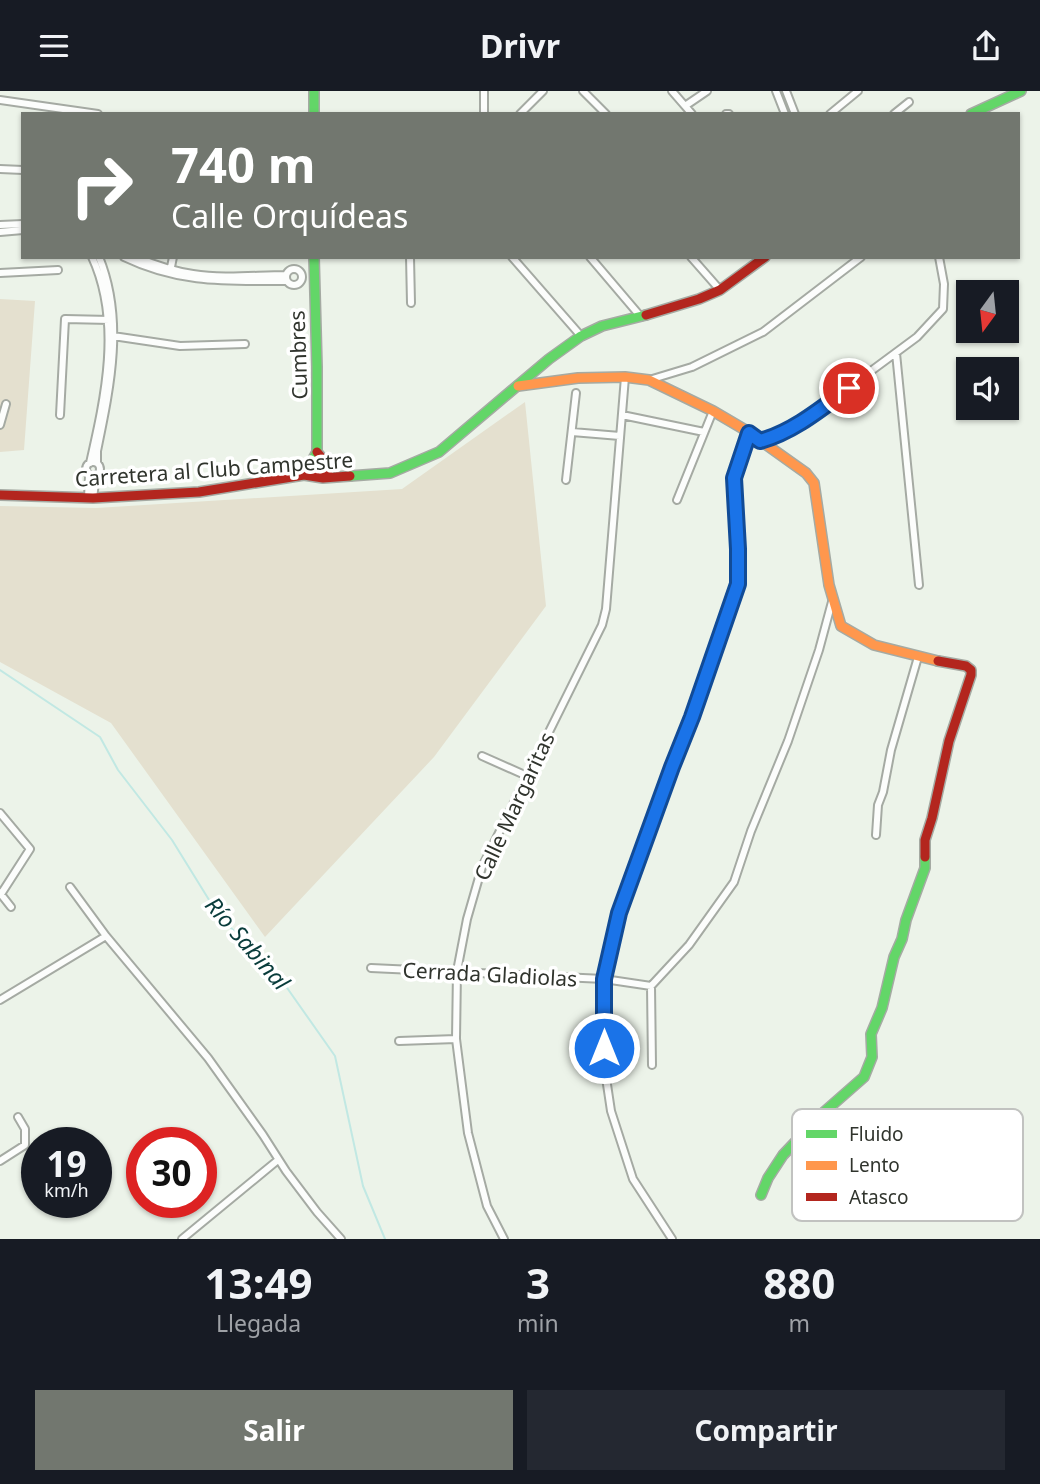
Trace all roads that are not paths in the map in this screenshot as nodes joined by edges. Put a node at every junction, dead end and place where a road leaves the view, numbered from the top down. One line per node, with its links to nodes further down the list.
1 (314, 91): 16 (street)
2 (484, 91): 17 (street)
3 (543, 91): 18 (street)
4 (583, 91): 19 (street)
5 (672, 91): 13 (street)
6 (707, 91): 13 (street)
7 (858, 91): 23 (street)
8 (1021, 91): 25 (street)
9 (788, 92): 10 (street); 22 (street)
10 (778, 95): 21 (street)
11 (0, 100): 14 (street)
12 (909, 102): 24 (street)
13 (685, 106): 20 (street)
14 (38, 108): 15 (street)
15 (78, 112)
16 (314, 112)
17 (484, 112)
18 (522, 112)
19 (604, 112)
20 (690, 112)
21 (784, 112)
22 (793, 112)
23 (832, 112)
24 (896, 112)
25 (975, 112)
26 (0, 169): 27 (street)
27 (21, 170)
28 (21, 224): 29 (street)
29 (0, 225)
30 (21, 230): 31 (street)
31 (0, 232)
32 (93, 259): 54 (street)
33 (100, 259): 54 (street)
34 (129, 259): 46 (street)
35 (141, 259): 46 (street)
36 (173, 259): 46 (street)
37 (314, 259): 50 (street, Cumbres)
38 (410, 259): 52 (street)
39 (514, 259): 56 (street)
40 (592, 259): 53 (street)
41 (693, 259): 51 (street)
42 (762, 259): 51 (street, Carretera al Club Campestre)
43 (858, 259): 60 (street)
44 (939, 259): 58 (street)
45 (58, 270): 47 (street)
46 (170, 272): 48 (street)
47 (0, 273)
48 (287, 278): 49 (street); 49 (street)
49 (301, 279): 50 (street)
50 (314, 280): 73 (street, Cumbres)
51 (720, 290): 53 (street, Carretera al Club Campestre)
52 (411, 303)
53 (641, 317): 56 (street, Carretera al Club Campestre)
54 (110, 320): 55 (street); 65 (street); 74 (street)
55 (113, 336): 57 (street); 74 (street)
56 (581, 336): 61 (street, Carretera al Club Campestre)
57 (245, 344)
58 (896, 353): 72 (street); 82 (street)
59 (625, 377): 60 (street); 61 (street); 66 (street, Calle Margaritas)
60 (649, 380): 64 (street)
61 (518, 386): 77 (street, Carretera al Club Campestre)
62 (576, 393): 68 (street)
63 (6, 404): 67 (street)
64 (713, 411): 69 (street); 70 (street)
65 (60, 415)
66 (622, 415): 69 (street); 71 (street, Calle Margaritas)
67 (0, 425)
68 (572, 432): 71 (street); 78 (street)
69 (704, 432): 81 (street)
70 (749, 433): 72 (street); 95 (street)
71 (621, 436): 86 (street, Calle Margaritas)
72 (760, 441): 83 (street)
73 (317, 451): 75 (street, Cumbres); 77 (street, Cumbres)
74 (93, 463): 76 (street); 76 (street)
75 (304, 475): 77 (street, Carretera al Club Campestre); 80 (street, Carretera al Club Campestre)
76 (92, 476): 80 (street)
77 (323, 478)
78 (566, 480)
79 (0, 495): 80 (street, Carretera al Club Campestre)
80 (91, 498)
81 (677, 500)
82 (919, 585)
83 (833, 597): 84 (street); 96 (street)
84 (918, 657): 88 (street); 101 (street)
85 (482, 756): 86 (street)
86 (527, 776): 94 (street, Calle Margaritas)
87 (0, 813): 90 (street)
88 (876, 835)
89 (70, 887): 92 (street)
90 (1, 893): 91 (street)
91 (10, 907)
92 (106, 936): 97 (street); 104 (street)
93 (371, 968): 94 (street, Cerrada Gladiolas)
94 (457, 971): 95 (street, Cerrada Gladiolas); 98 (street, Calle Margaritas)
95 (604, 979): 96 (street, Cerrada Gladiolas); 110 (street)
96 (651, 986): 100 (street)
97 (0, 1000)
98 (456, 1039): 99 (street); 109 (street, Calle Margaritas)
99 (399, 1041)
100 (652, 1065)
101 (828, 1109)
102 (18, 1117): 105 (street)
103 (792, 1146): 106 (street)
104 (278, 1160): 107 (street); 108 (street)
105 (0, 1161)
106 (761, 1195)
107 (182, 1239)
108 (341, 1239)
109 (504, 1239)
110 (672, 1239)

